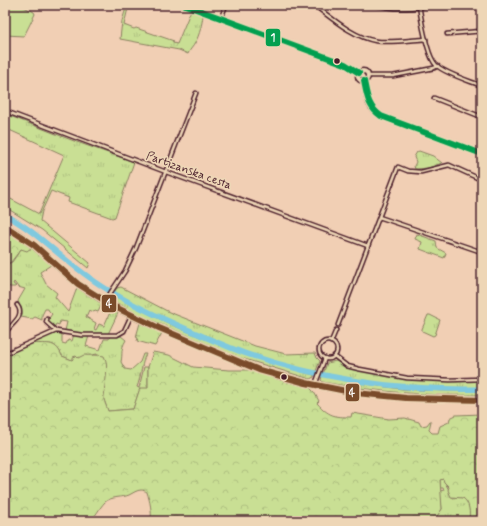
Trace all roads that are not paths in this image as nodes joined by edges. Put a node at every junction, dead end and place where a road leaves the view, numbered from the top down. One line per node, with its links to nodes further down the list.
1 (185, 5): 7 (main road)
2 (226, 5): 7 (street)
3 (314, 5): 10 (street)
4 (376, 5): 6 (street)
5 (435, 5): 6 (street)
6 (419, 6): 10 (street)
7 (221, 18): 12 (main road)
8 (482, 31): 9 (street)
9 (447, 34)
10 (426, 39): 11 (street)
11 (438, 66): 13 (street); 15 (street)
12 (359, 73): 13 (main road); 14 (main road)
13 (368, 76): 14 (main road)
14 (364, 81): 20 (main road)
15 (482, 86)
16 (196, 93): 21 (street)
17 (434, 98): 19 (street)
18 (5, 111): 21 (street, Partizanska cesta)
19 (482, 117)
20 (482, 154)
21 (166, 172): 25 (street, Partizanska cesta); 27 (street)
22 (482, 180): 23 (street)
23 (379, 217): 25 (street); 26 (street)
24 (5, 226): 27 (main road)
25 (368, 246): 31 (street)
26 (482, 252)
27 (105, 301): 29 (main road)
28 (17, 304): 34 (street)
29 (132, 315): 33 (street); 40 (main road)
30 (47, 319): 33 (street)
31 (338, 325)
32 (336, 330): 35 (street)
33 (56, 331): 36 (street)
34 (5, 333)
35 (331, 342): 37 (street); 38 (street)
36 (5, 350)
37 (334, 356): 38 (street); 39 (street)
38 (325, 358): 40 (street)
39 (482, 379)
40 (315, 385): 41 (main road)
41 (482, 400)

